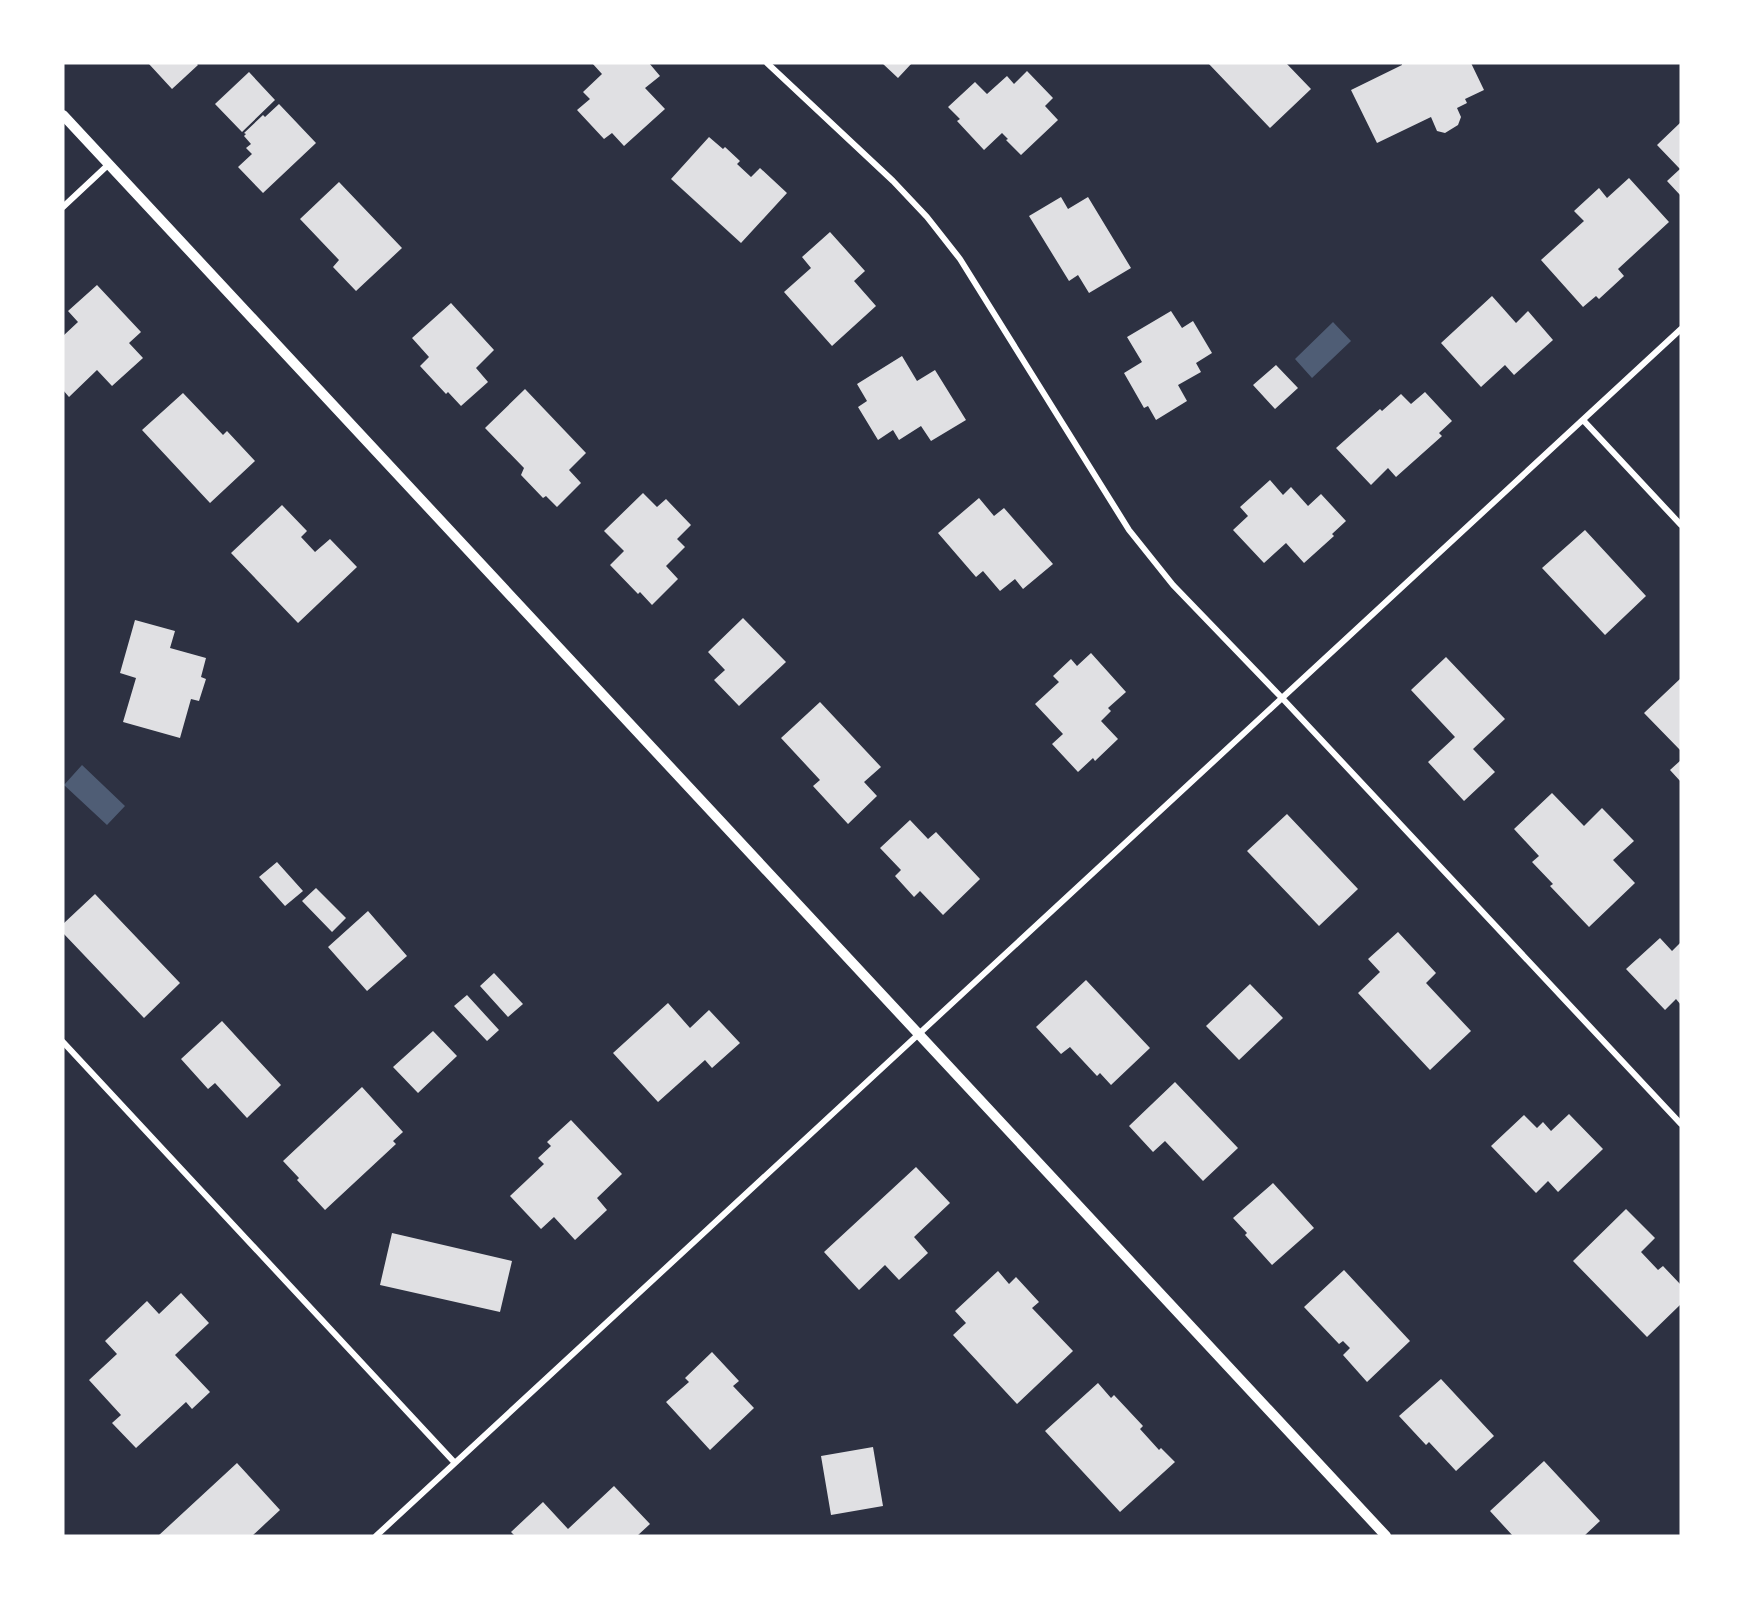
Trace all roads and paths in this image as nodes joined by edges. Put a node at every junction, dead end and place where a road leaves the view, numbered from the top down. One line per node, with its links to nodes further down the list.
1 (767, 63): 8 (street)
2 (63, 115): 3 (street)
3 (109, 164): 4 (street); 9 (street)
4 (63, 207)
5 (1681, 329): 6 (street)
6 (1582, 420): 7 (street); 8 (street)
7 (1681, 525)
8 (1282, 698): 9 (street); 11 (street)
9 (919, 1034): 12 (street); 14 (street)
10 (63, 1042): 12 (street)
11 (1681, 1124)
12 (455, 1463): 13 (street)
13 (376, 1536)
14 (1386, 1536)

